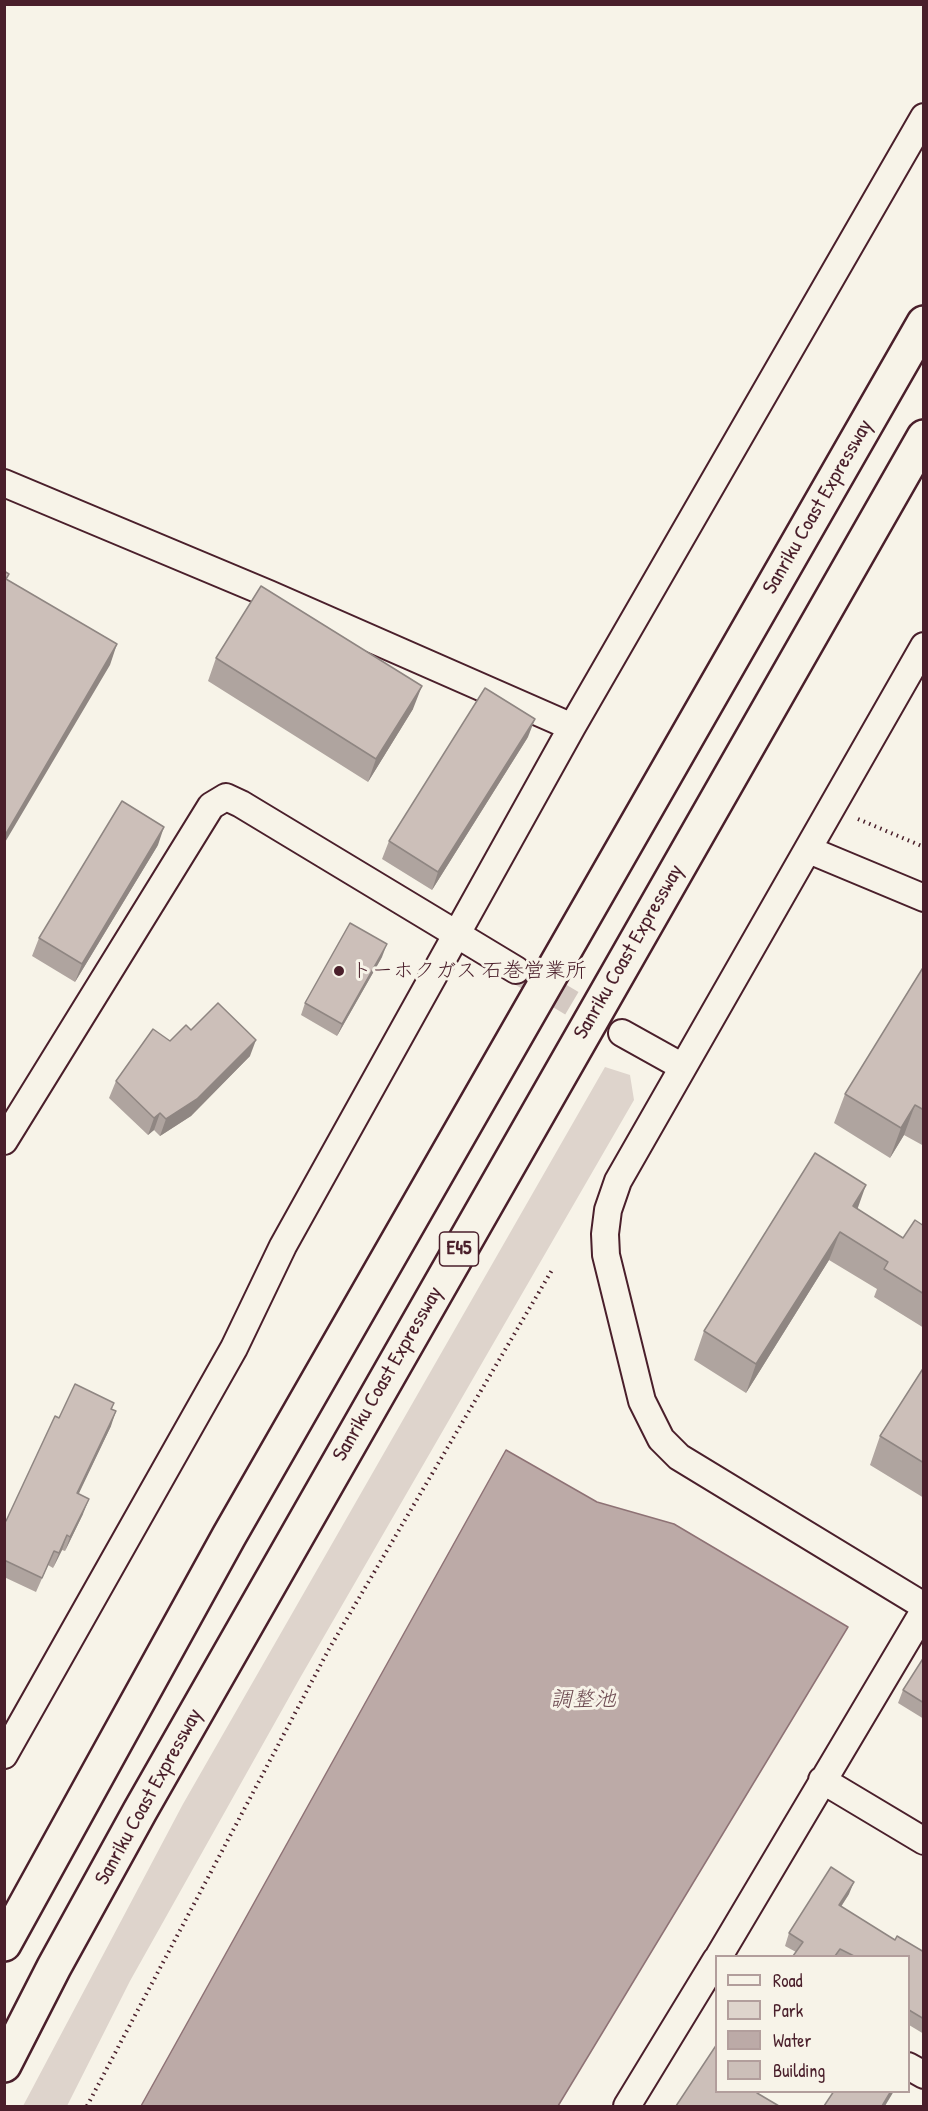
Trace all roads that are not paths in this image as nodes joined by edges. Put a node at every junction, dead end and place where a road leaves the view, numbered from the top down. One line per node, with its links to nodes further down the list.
1 (924, 117): 6 (street)
2 (924, 323): 19 (highway, Sanriku Coast Expressway)
3 (924, 437): 22 (highway, Sanriku Coast Expressway / E45)
4 (4, 483): 6 (street)
5 (924, 646): 7 (street)
6 (572, 727): 9 (street)
7 (809, 850): 8 (street); 12 (street)
8 (924, 898)
9 (455, 935): 10 (street); 13 (street); 16 (street)
10 (516, 970)
11 (622, 1034): 12 (street)
12 (683, 1067): 14 (street)
13 (4, 1141)
14 (924, 1605)
15 (924, 1611): 17 (street)
16 (4, 1755)
17 (822, 1780): 18 (street); 20 (street)
18 (924, 1841)
19 (4, 1944)
20 (722, 1955)
21 (715, 1966): 25 (street)
22 (4, 2065)
23 (910, 2067): 24 (street)
24 (924, 2075)
25 (627, 2106)

